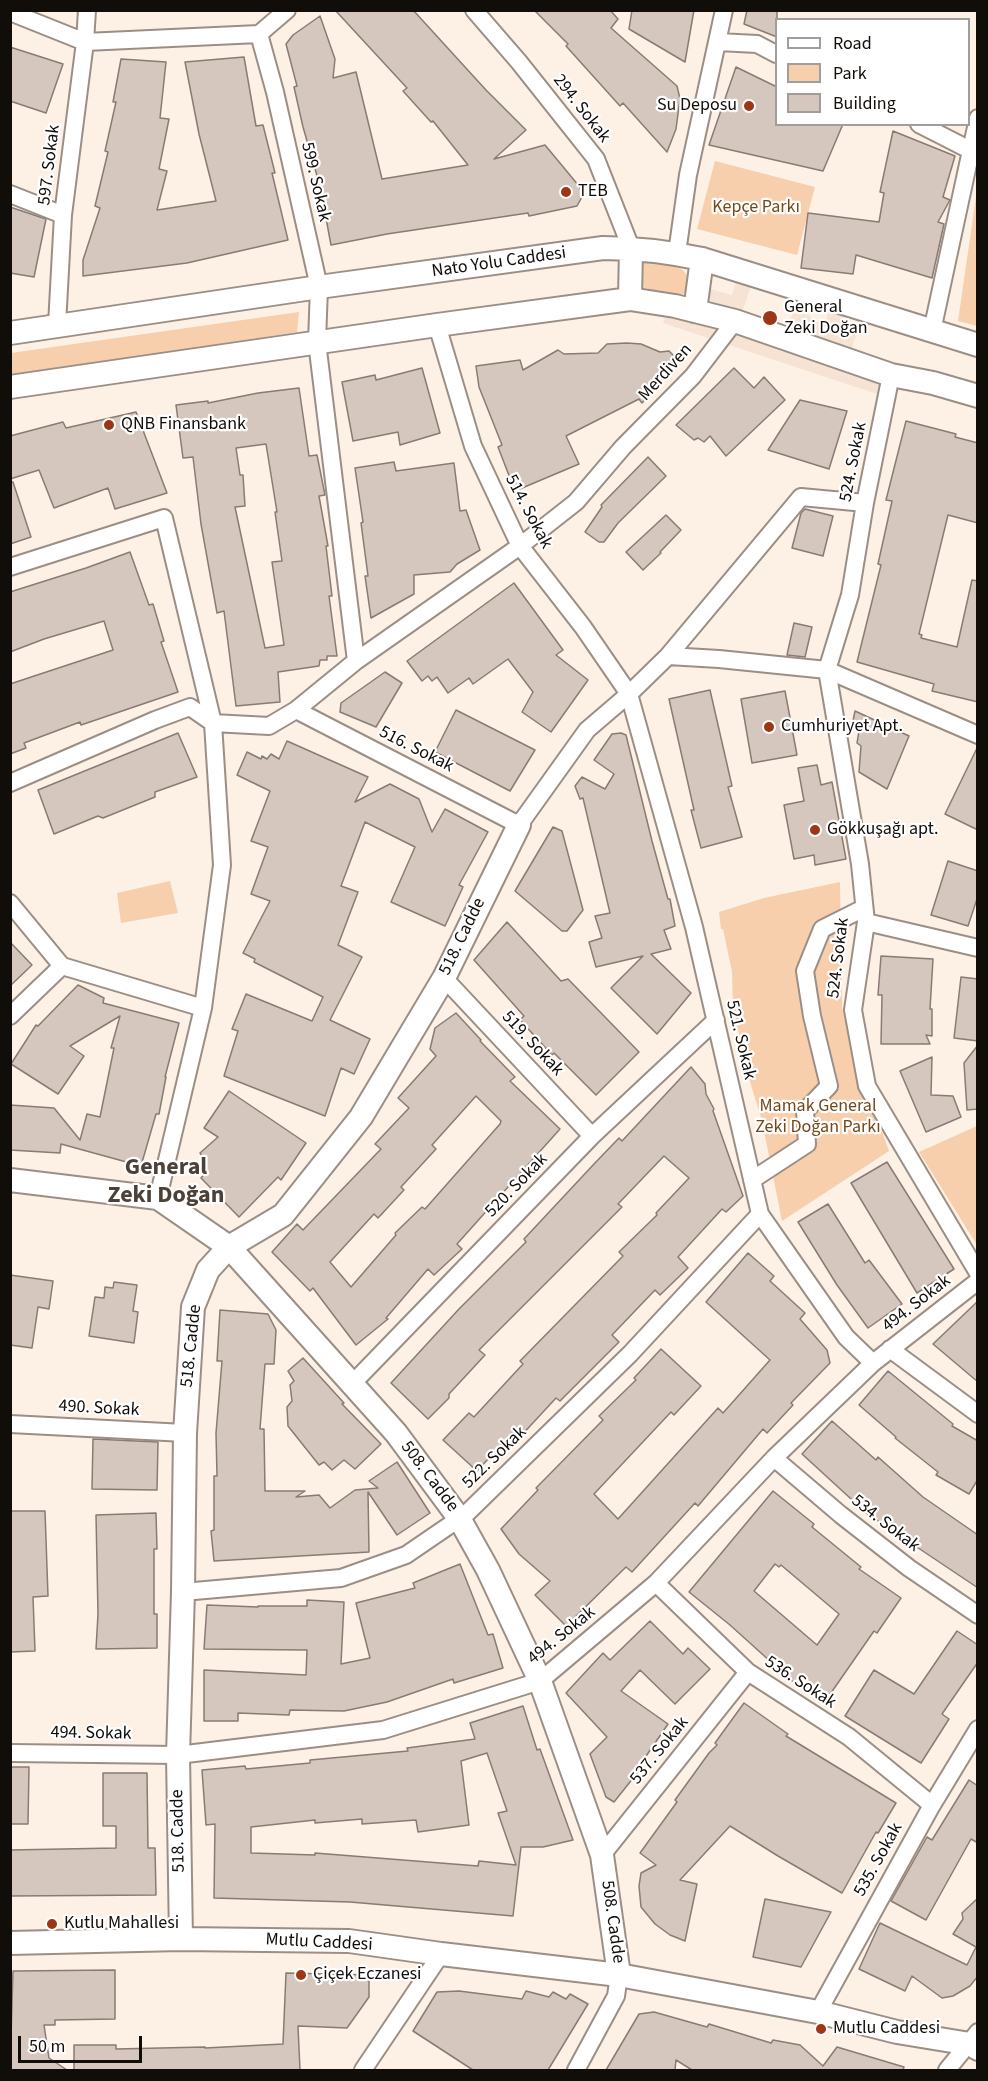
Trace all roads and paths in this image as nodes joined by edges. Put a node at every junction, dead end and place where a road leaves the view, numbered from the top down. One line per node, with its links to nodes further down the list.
1 (87, 10): 7 (street, 597. Sokak)
2 (287, 10): 6 (street)
3 (474, 10): 15 (street, 294. Sokak)
4 (724, 10): 8 (street)
5 (10, 12): 7 (street)
6 (259, 34): 7 (street); 18 (street, 599. Sokak)
7 (85, 42): 14 (street, 597. Sokak)
8 (718, 42): 9 (street); 16 (street)
9 (775, 53)
10 (978, 118): 12 (street)
11 (923, 126): 12 (street)
12 (970, 150): 24 (street)
13 (10, 194): 14 (street)
14 (63, 215): 23 (street, 597. Sokak)
15 (631, 248): 16 (street, Nato Yolu Caddesi); 18 (street, Nato Yolu Caddesi); 19 (street)
16 (677, 253): 17 (street, Nato Yolu Caddesi)
17 (702, 259): 20 (street); 24 (street, Nato Yolu Caddesi)
18 (319, 287): 23 (street, Nato Yolu Caddesi); 26 (street, 599. Sokak)
19 (630, 300): 20 (street); 22 (street)
20 (695, 311): 21 (street)
21 (735, 321): 28 (street); 32 (street, Merdiven)
22 (437, 325): 26 (street); 32 (street, 514. Sokak)
23 (57, 326): 25 (street, Nato Yolu Caddesi)
24 (932, 331): 27 (street, Nato Yolu Caddesi)
25 (10, 333)
26 (316, 342): 29 (street); 35 (street, 599. Sokak)
27 (978, 345)
28 (891, 375): 30 (street); 31 (street, 524. Sokak)
29 (10, 387)
30 (978, 396)
31 (865, 503): 34 (street); 36 (street, 524. Sokak)
32 (520, 546): 35 (street, Merdiven); 37 (street, 514. Sokak)
33 (10, 567): 39 (street)
34 (668, 656): 36 (street); 37 (street)
35 (356, 661): 38 (street, Merdiven)
36 (827, 670): 40 (street); 44 (street, 524. Sokak)
37 (629, 694): 42 (street); 50 (street, 521. Sokak)
38 (296, 710): 39 (street, Merdiven); 42 (street, 516. Sokak)
39 (213, 723): 41 (street); 48 (street)
40 (978, 735)
41 (10, 783)
42 (519, 825): 47 (street, 518. Cadde)
43 (10, 903): 46 (street)
44 (865, 915): 45 (street); 53 (street); 57 (street, 524. Sokak)
45 (978, 948)
46 (62, 966): 48 (street); 49 (street)
47 (444, 978): 51 (street, 519. Sokak); 56 (street, 518. Cadde)
48 (203, 1008): 54 (street)
49 (10, 1016)
50 (716, 1020): 51 (street, 520. Sokak); 53 (street, 521. Sokak)
51 (592, 1136): 61 (street, 520. Sokak)
52 (10, 1179): 54 (street, 508. Cadde)
53 (752, 1180): 55 (street, 521. Sokak)
54 (158, 1198): 56 (street, 508. Cadde)
55 (760, 1214): 60 (street, 521. Sokak); 66 (street, 522. Sokak)
56 (229, 1247): 61 (street, 508. Cadde); 64 (street, 518. Cadde)
57 (978, 1273)
58 (978, 1281): 59 (street, 494. Sokak)
59 (890, 1349): 60 (street, 494. Sokak); 62 (street)
60 (873, 1363): 65 (street, 494. Sokak)
61 (352, 1384): 66 (street, 508. Cadde)
62 (978, 1414)
63 (10, 1424): 64 (street, 490. Sokak)
64 (184, 1433): 68 (street, 518. Cadde)
65 (774, 1458): 67 (street, 494. Sokak); 69 (street, 534. Sokak)
66 (459, 1518): 68 (street, 522. Sokak); 71 (street, 508. Cadde)
67 (656, 1583): 70 (street, 536. Sokak); 71 (street, 494. Sokak)
68 (183, 1592): 74 (street, 518. Cadde)
69 (978, 1615)
70 (748, 1672): 75 (street, 536. Sokak); 76 (street, 537. Sokak)
71 (540, 1680): 74 (street, 494. Sokak); 76 (street, 508. Cadde)
72 (978, 1729): 75 (street, 535. Sokak)
73 (10, 1753): 74 (street, 494. Sokak)
74 (178, 1755): 77 (street, 518. Cadde)
75 (932, 1805): 81 (street, 535. Sokak)
76 (602, 1855): 80 (street, 508. Cadde)
77 (181, 1939): 78 (street, Mutlu Caddesi); 79 (street, Mutlu Caddesi)
78 (10, 1943)
79 (441, 1954): 80 (street, Mutlu Caddesi); 83 (street)
80 (619, 1975): 81 (street, Mutlu Caddesi); 84 (street)
81 (818, 2012): 82 (street, Mutlu Caddesi)
82 (975, 2042): 85 (street)
83 (363, 2070)
84 (576, 2070)
85 (947, 2070)

